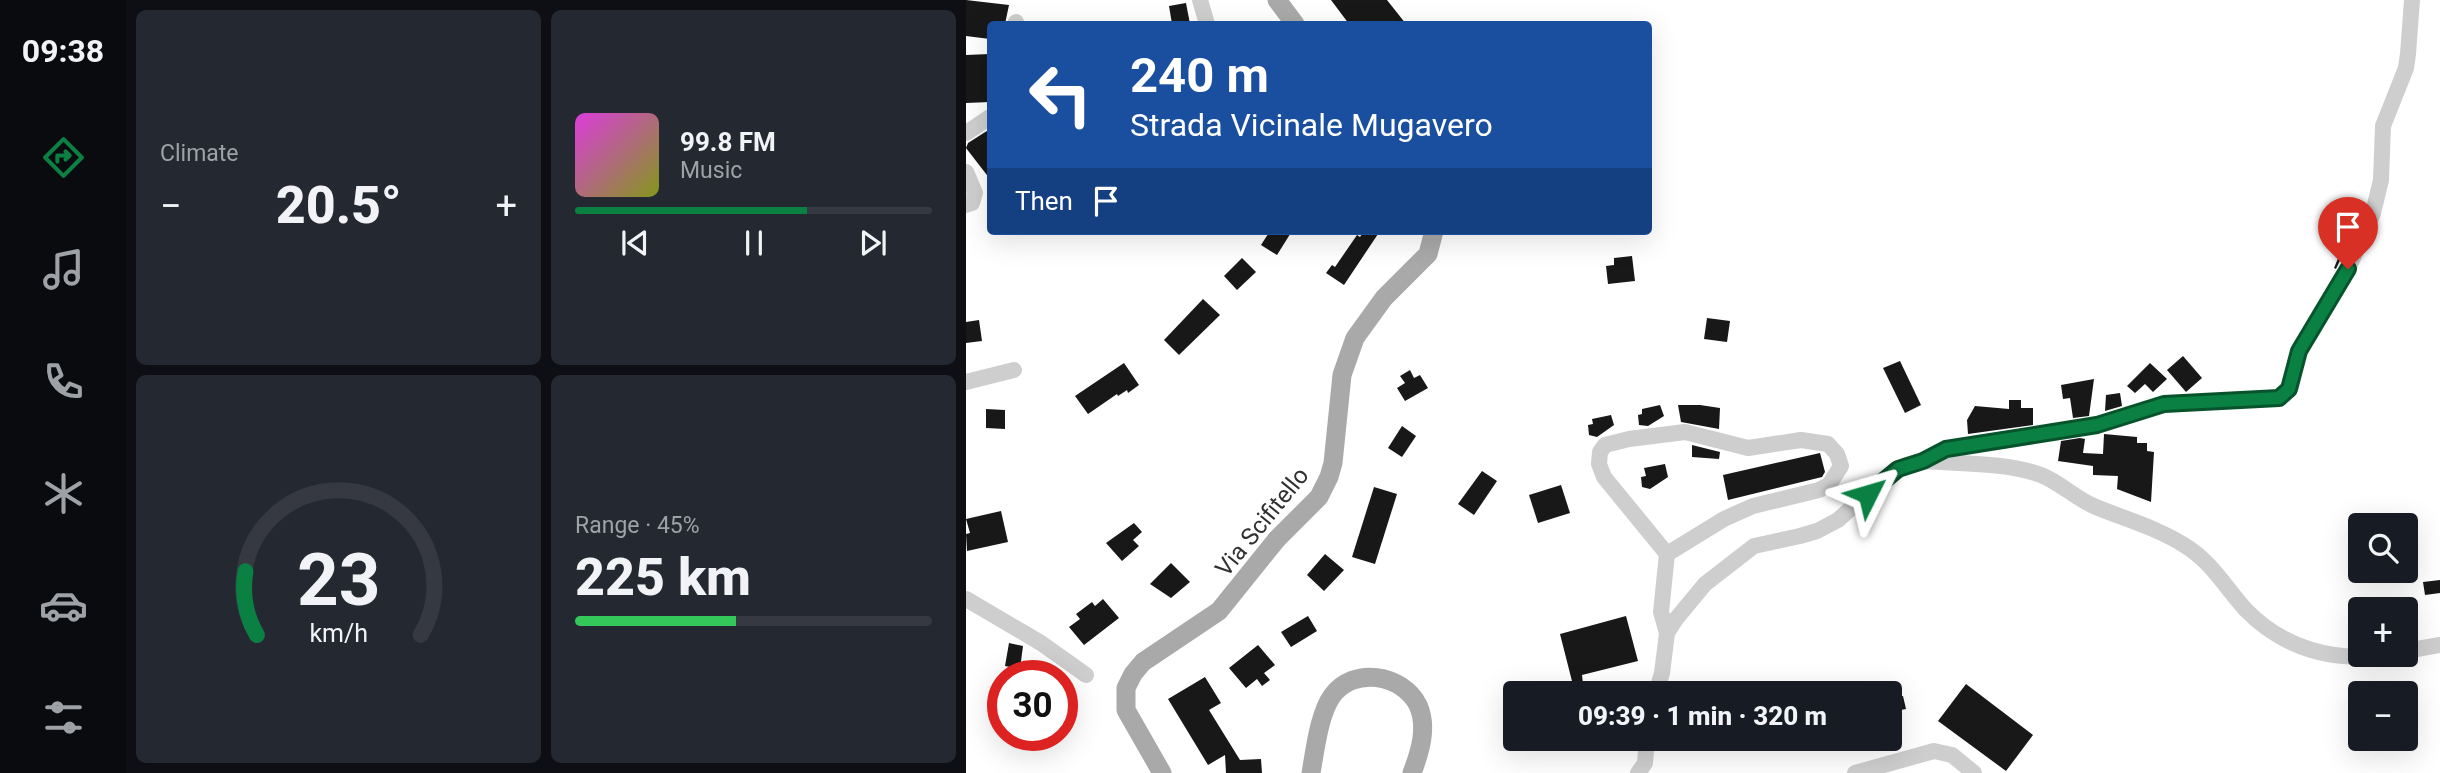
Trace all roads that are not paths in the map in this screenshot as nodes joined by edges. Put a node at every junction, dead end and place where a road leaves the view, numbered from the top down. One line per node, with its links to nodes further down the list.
1 (1200, 0): 4 (street)
2 (1277, 0): 5 (main road)
3 (2412, 0): 13 (street)
4 (1206, 21)
5 (1294, 21)
6 (987, 119): 7 (street)
7 (966, 133)
8 (966, 172): 9 (street)
9 (966, 205)
10 (1433, 235): 23 (main road, Via Scifitello)
11 (1014, 370): 12 (street)
12 (966, 382)
13 (1923, 461): 16 (street); 19 (street)
14 (1667, 554): 14 (street); 16 (street)
15 (966, 599): 20 (street)
16 (1667, 633): 21 (street)
17 (2440, 645): 18 (street)
18 (2418, 649)
19 (2348, 656)
20 (1086, 675)
21 (1660, 681)
22 (1646, 751): 26 (street)
23 (1162, 773)
24 (1311, 773): 25 (main road)
25 (1412, 773)
26 (1638, 773)
27 (1855, 773): 28 (street)
28 (1974, 773)

